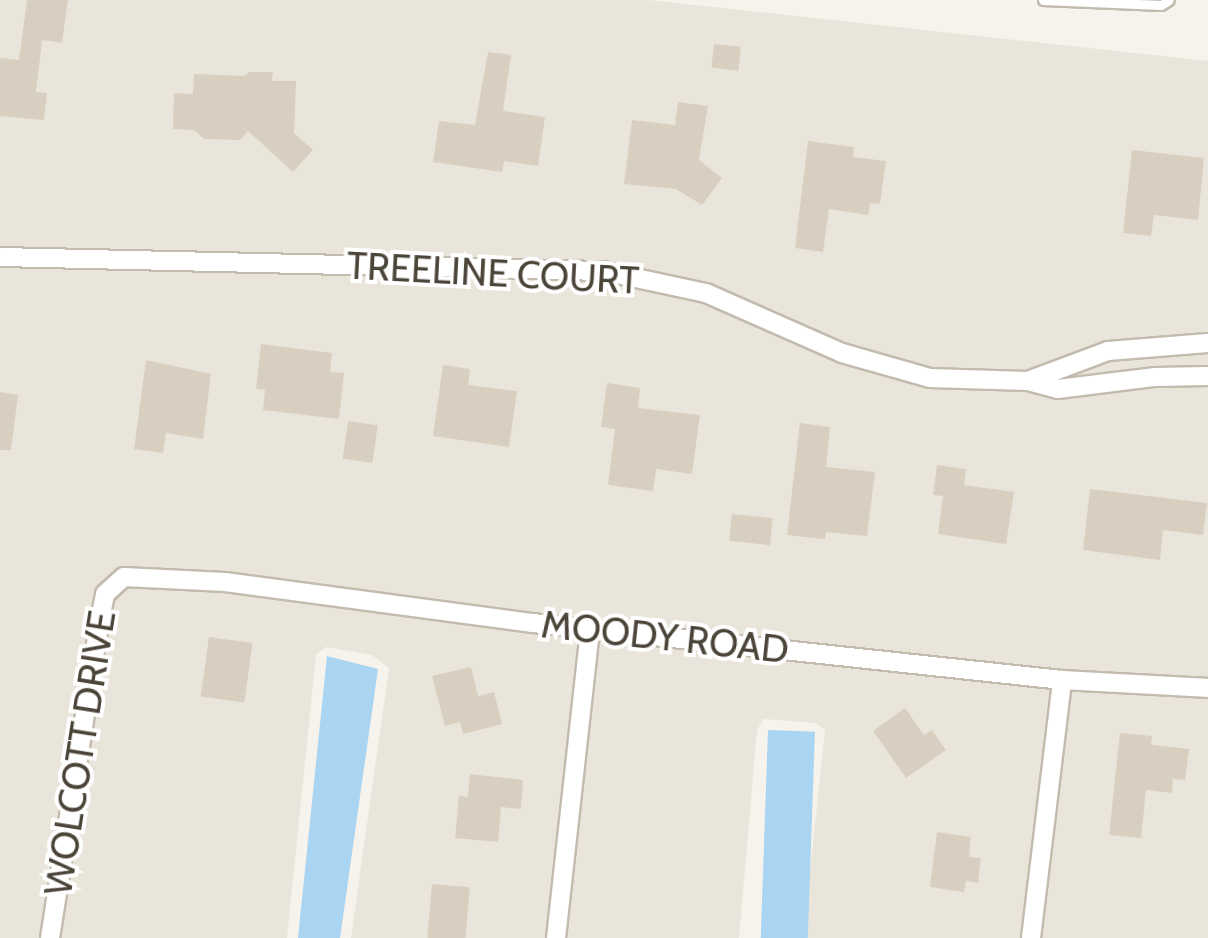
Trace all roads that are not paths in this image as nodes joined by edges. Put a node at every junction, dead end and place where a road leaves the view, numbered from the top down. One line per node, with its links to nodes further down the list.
1 (1042, 0): 2 (lane)
2 (1170, 0)
3 (0, 257): 6 (street, TREELINE COURT)
4 (1208, 343): 6 (street, TREELINE COURT)
5 (1208, 376): 6 (street, TREELINE COURT)
6 (1028, 381)
7 (124, 576): 8 (street, MOODY ROAD); 11 (street, WOLCOTT DRIVE)
8 (590, 629): 9 (street, MOODY ROAD); 12 (street)
9 (1062, 680): 10 (street, MOODY ROAD); 13 (street)
10 (1208, 688)
11 (50, 938)
12 (556, 938)
13 (1031, 938)

